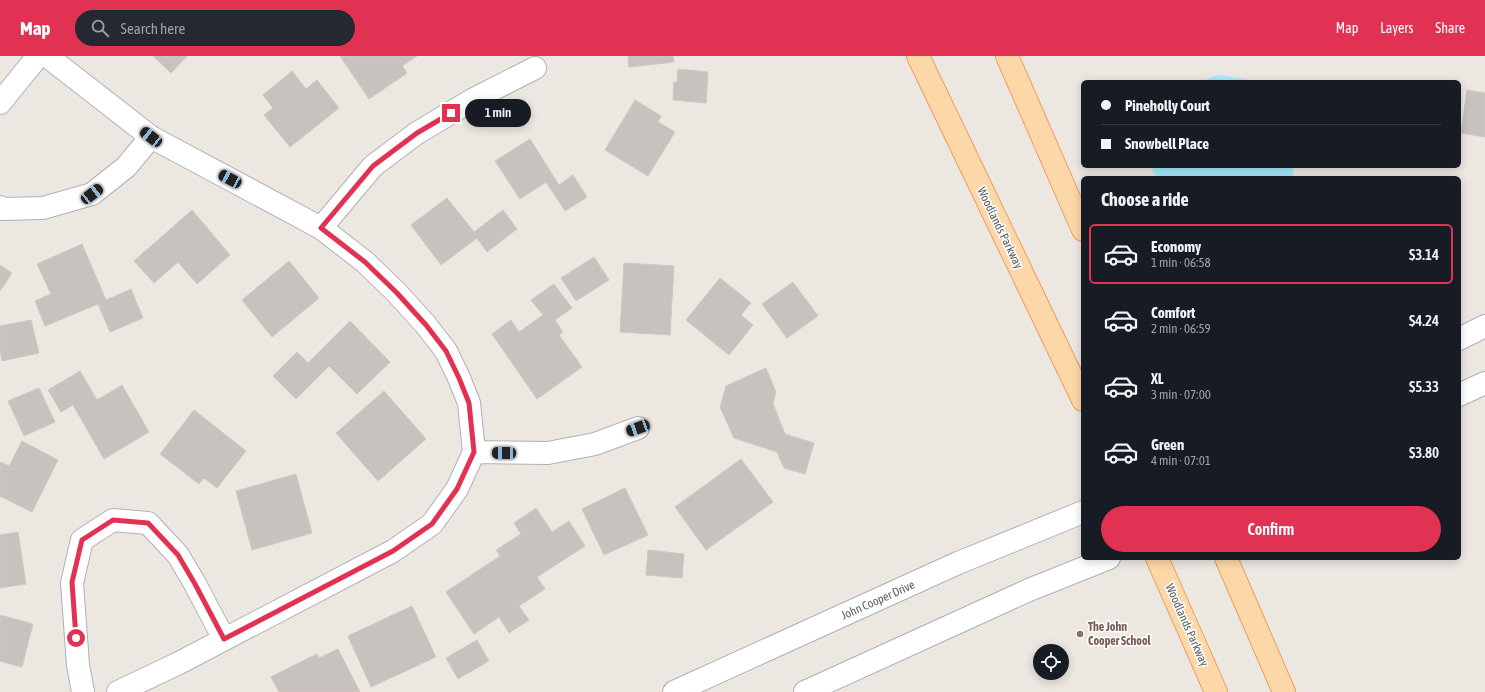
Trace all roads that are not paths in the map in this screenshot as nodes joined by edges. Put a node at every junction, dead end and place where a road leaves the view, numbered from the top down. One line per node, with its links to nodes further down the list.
1 (38, 56): 6 (street)
2 (47, 56): 7 (street)
3 (918, 56): 15 (main road, Woodlands Parkway)
4 (1007, 56): 9 (main road)
5 (535, 68): 10 (street)
6 (0, 103)
7 (151, 137): 8 (street); 10 (street)
8 (0, 207)
9 (1081, 225)
10 (321, 228): 17 (street)
11 (1485, 326): 12 (street)
12 (1461, 338)
13 (1485, 382): 14 (street)
14 (1461, 394)
15 (1081, 396)
16 (638, 428): 17 (street)
17 (474, 452): 22 (street)
18 (1081, 513): 25 (street, John Cooper Drive)
19 (1104, 560): 26 (street)
20 (1158, 560): 27 (main road, Woodlands Parkway)
21 (1227, 560): 28 (main road)
22 (224, 639): 23 (street); 24 (street)
23 (83, 692)
24 (118, 692)
25 (674, 692)
26 (805, 692)
27 (1216, 692)
28 (1284, 692)

